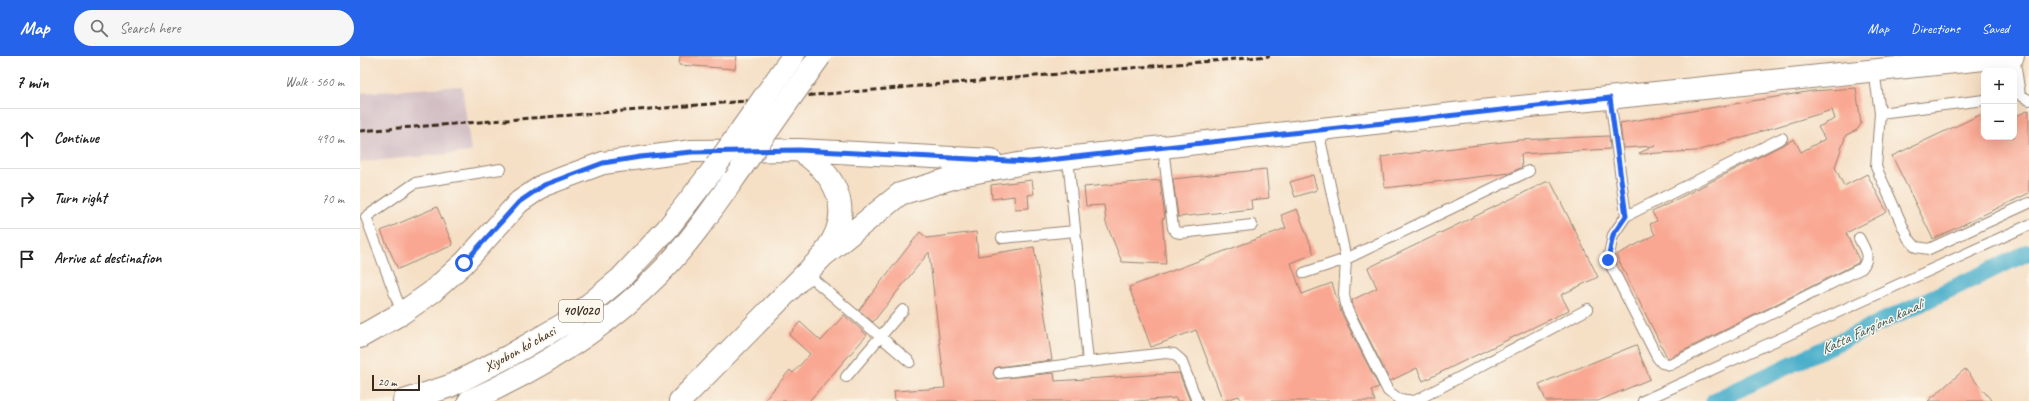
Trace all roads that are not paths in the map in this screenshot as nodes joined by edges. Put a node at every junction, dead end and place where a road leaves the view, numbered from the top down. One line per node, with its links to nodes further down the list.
1 (793, 56): 40 (main road, Xiyobon koʻchasi / 40V020, bridge)
2 (820, 56): 41 (main road, Xiyobon koʻchasi / 40V020, bridge)
3 (2013, 56): 4 (lane); 5 (main road)
4 (2014, 68)
5 (1874, 70): 7 (main road); 10 (lane)
6 (2017, 95): 9 (lane)
7 (1610, 98): 11 (main road); 20 (lane)
8 (1981, 100): 10 (lane)
9 (2029, 100)
10 (1880, 113): 19 (lane)
11 (1318, 130): 13 (main road); 28 (lane)
12 (1782, 138): 20 (lane)
13 (1163, 148): 15 (main road); 22 (lane)
14 (799, 150): 16 (main road); 27 (main road); 33 (main road)
15 (1068, 158): 16 (main road); 24 (lane)
16 (1030, 162): 27 (main road)
17 (501, 169): 21 (lane)
18 (1529, 171): 28 (lane)
19 (2029, 203)
20 (1626, 216): 26 (lane)
21 (363, 219): 33 (lane)
22 (1252, 225)
23 (2029, 225): 45 (lane)
24 (1075, 231): 25 (lane); 37 (lane)
25 (1002, 238)
26 (1859, 238)
27 (823, 256): 29 (main road)
28 (1346, 259): 30 (lane); 44 (lane)
29 (806, 273): 34 (lane); 42 (main road)
30 (1304, 274)
31 (1588, 309): 44 (lane)
32 (904, 310): 34 (lane)
33 (402, 313): 35 (main road)
34 (880, 336): 36 (lane); 39 (lane)
35 (360, 337)
36 (910, 362)
37 (1088, 362): 38 (lane); 43 (lane)
38 (999, 373)
39 (846, 377)
40 (404, 401)
41 (469, 401)
42 (680, 401)
43 (1197, 401)
44 (1414, 401)
45 (1643, 401)

